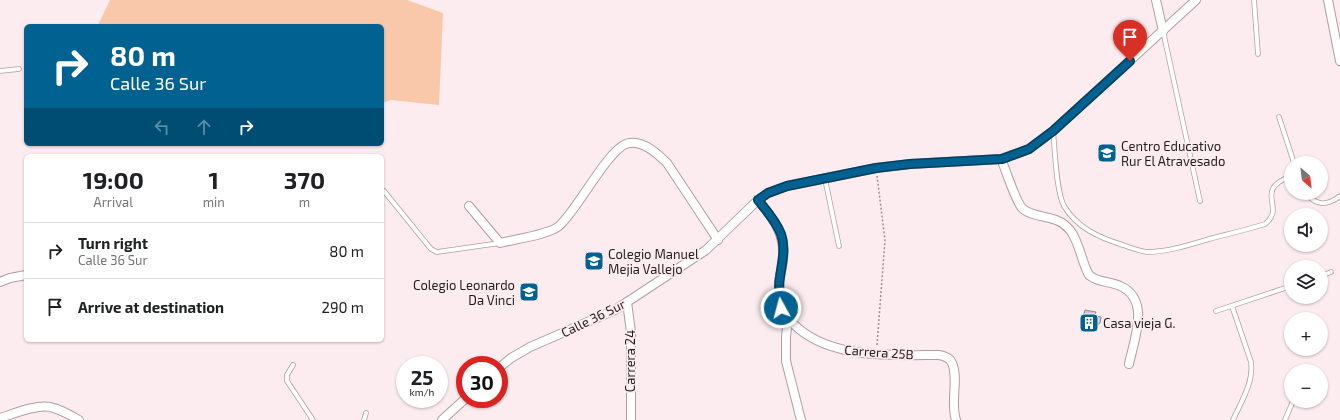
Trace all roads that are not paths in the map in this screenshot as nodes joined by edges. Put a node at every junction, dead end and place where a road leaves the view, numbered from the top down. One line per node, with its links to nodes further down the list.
1 (1156, 0): 5 (street)
2 (1196, 0): 5 (street, Calle 36 Sur)
3 (1254, 0): 6 (lane)
4 (1328, 0): 7 (street)
5 (1163, 31): 11 (street, Calle 36 Sur); 20 (lane)
6 (1258, 54)
7 (1340, 61)
8 (19, 69): 9 (lane)
9 (0, 71)
10 (1279, 117): 12 (lane)
11 (1053, 131): 13 (street, Calle 36 Sur); 15 (lane)
12 (1292, 156)
13 (1002, 159): 14 (street, Calle 36 Sur); 35 (street)
14 (825, 178): 18 (street, Calle 36 Sur); 24 (lane)
15 (1284, 178)
16 (384, 191): 23 (lane)
17 (1340, 196): 19 (lane)
18 (758, 200): 22 (street, Calle 36 Sur); 33 (street, Carrera 25B)
19 (1313, 200)
20 (1200, 201)
21 (469, 206): 23 (street)
22 (718, 240): 23 (street); 30 (street, Calle 36 Sur)
23 (500, 242)
24 (839, 246)
25 (1331, 272): 26 (lane)
26 (1328, 273)
27 (24, 275): 28 (street)
28 (0, 282)
29 (1284, 288): 31 (lane)
30 (627, 302): 34 (street, Calle 36 Sur); 45 (street, Carrera 24)
31 (1232, 306): 32 (lane); 48 (lane)
32 (1216, 311)
33 (788, 320): 46 (street); 47 (street, Carrera 25B)
34 (508, 360)
35 (1129, 364)
36 (293, 365): 43 (lane)
37 (456, 408): 41 (street)
38 (1290, 408): 49 (lane)
39 (366, 413): 44 (lane)
40 (0, 418): 42 (street)
41 (446, 419)
42 (79, 420)
43 (313, 420)
44 (364, 420)
45 (631, 420)
46 (801, 420)
47 (956, 420)
48 (1233, 420)
49 (1285, 420)

